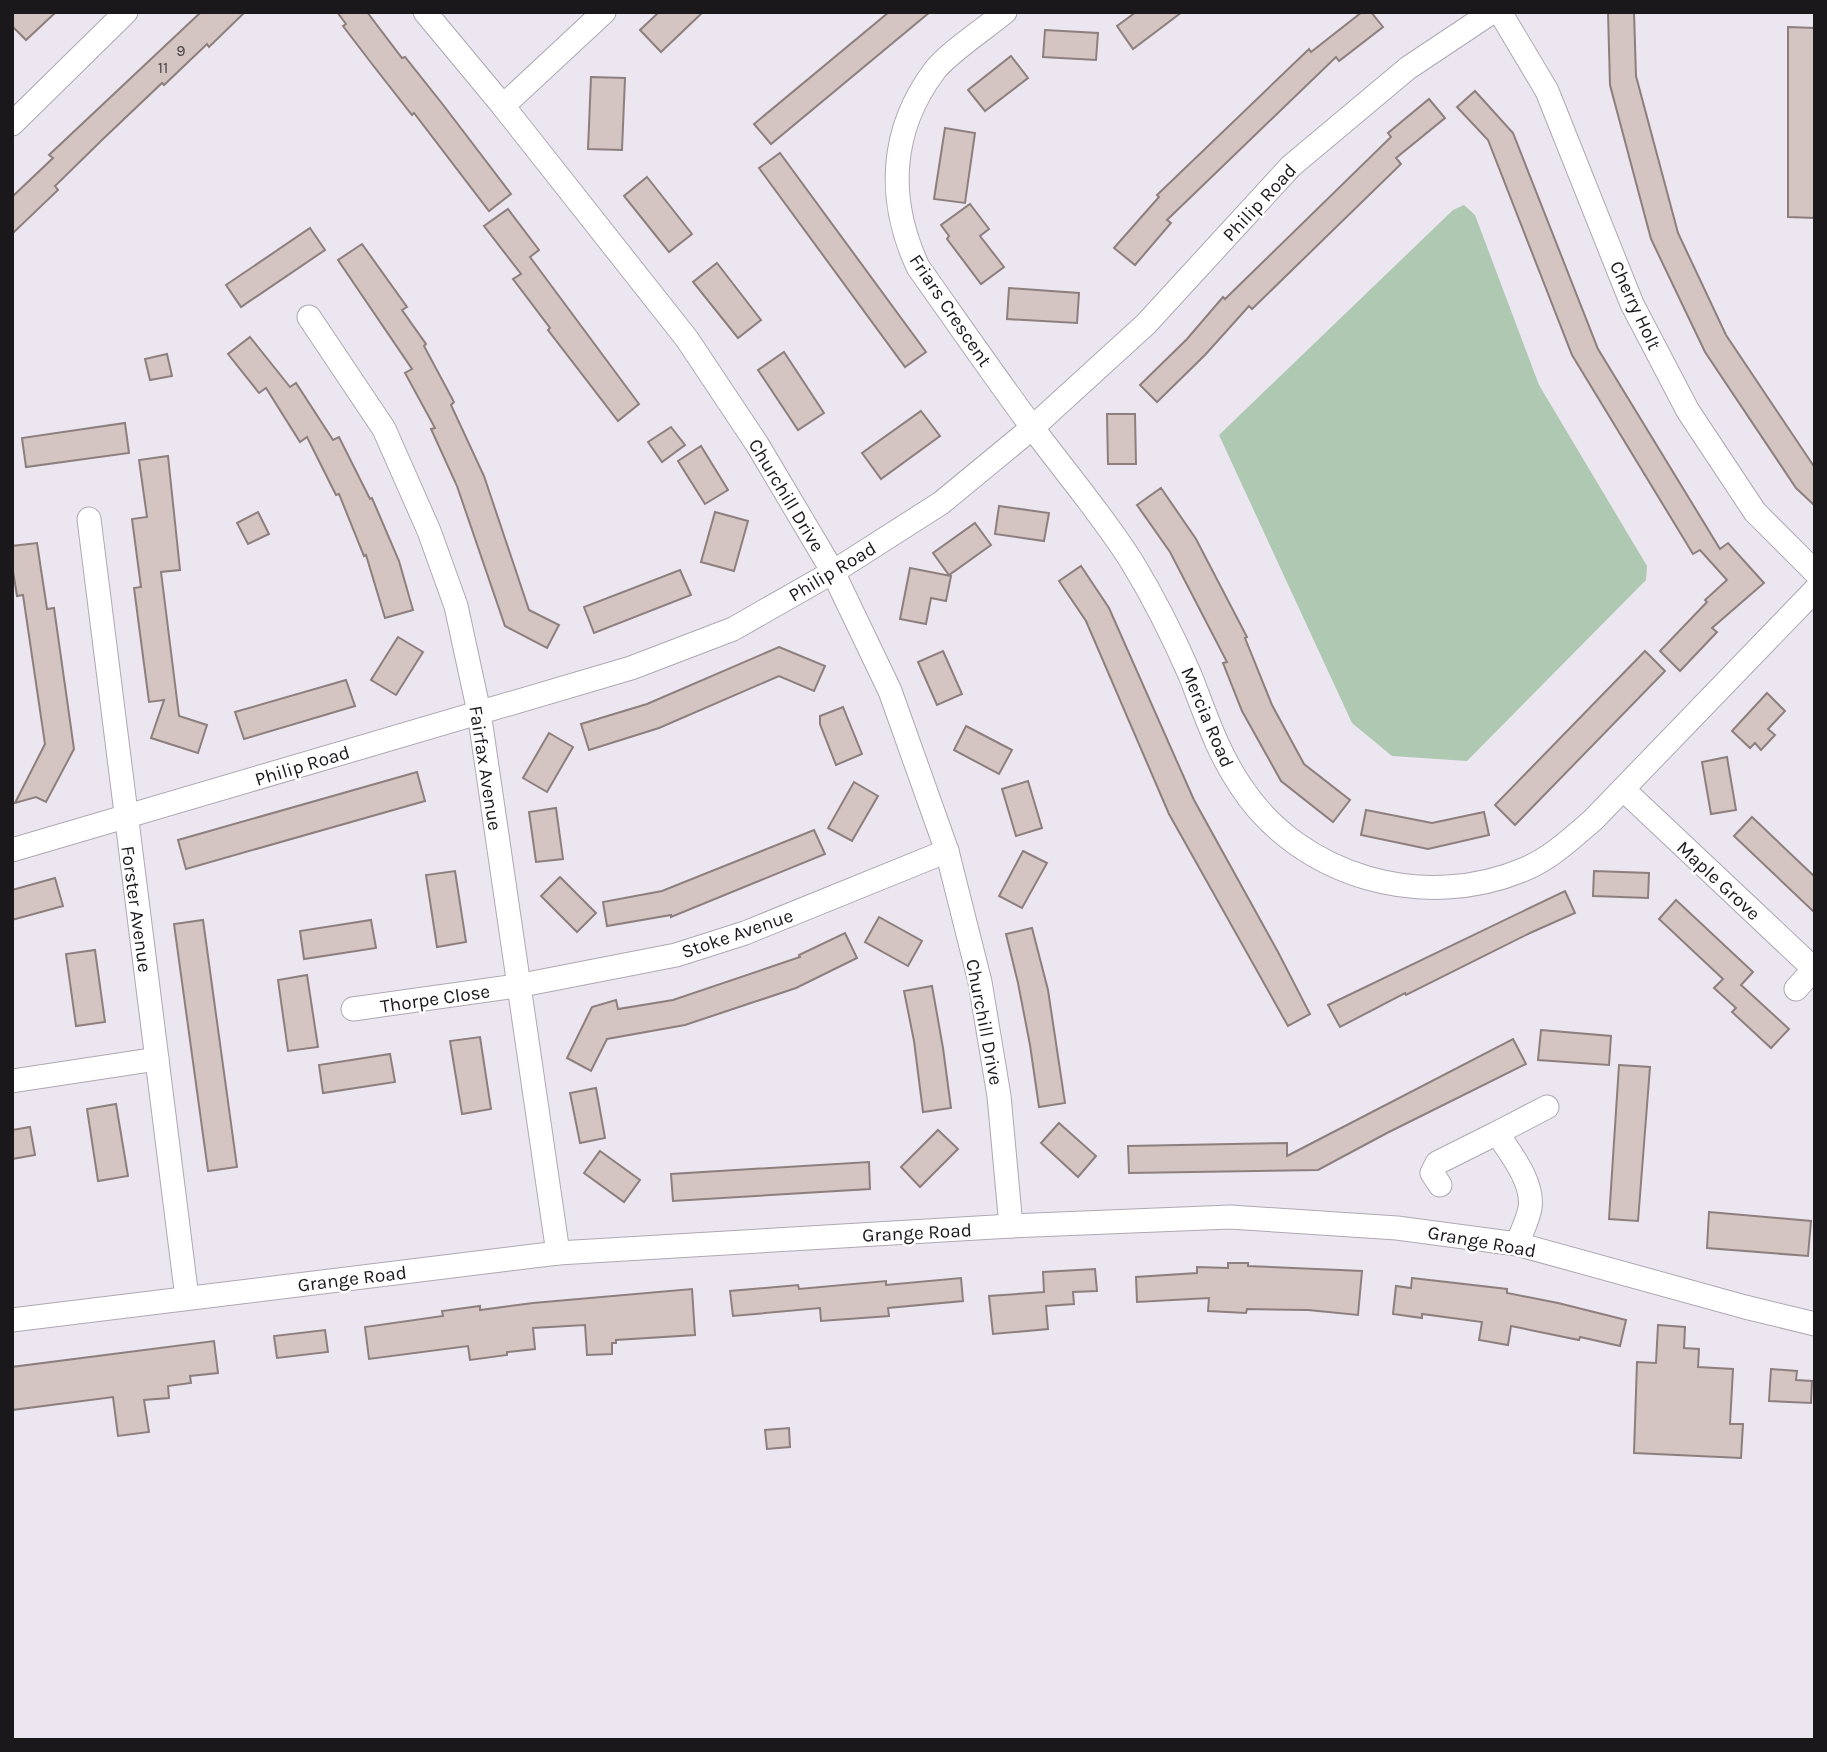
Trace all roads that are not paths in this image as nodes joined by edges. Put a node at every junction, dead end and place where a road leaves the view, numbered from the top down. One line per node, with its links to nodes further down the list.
1 (125, 12): 8 (street)
2 (425, 12): 7 (street, Churchill Drive)
3 (604, 12): 7 (street)
4 (1005, 12): 10 (street, Friars Crescent)
5 (1492, 12): 10 (street, Philip Road)
6 (1500, 12): 13 (street, Cherry Holt)
7 (503, 106): 12 (street, Churchill Drive)
8 (16, 112)
9 (309, 317): 15 (street, Fairfax Avenue)
10 (1032, 428): 12 (street, Philip Road); 16 (street, Mercia Road)
11 (89, 519): 17 (street, Forster Avenue)
12 (833, 572): 15 (street, Philip Road); 19 (street, Churchill Drive)
13 (1815, 572)
14 (1815, 590): 16 (street, Mercia Road)
15 (479, 712): 17 (street, Philip Road); 21 (street, Fairfax Avenue)
16 (1624, 790): 20 (street, Maple Grove)
17 (125, 818): 18 (street, Philip Road); 24 (street, Forster Avenue)
18 (12, 850)
19 (947, 851): 21 (street, Stoke Avenue); 29 (street, Churchill Drive)
20 (1814, 969): 22 (street, Maple Grove)
21 (517, 986): 23 (street, Thorpe Close); 31 (street, Fairfax Avenue)
22 (1796, 989)
23 (353, 1009)
24 (157, 1059): 25 (street); 32 (street, Forster Avenue)
25 (12, 1081)
26 (1547, 1107): 27 (street)
27 (1497, 1133): 28 (street); 30 (street)
28 (1440, 1185)
29 (1011, 1226): 30 (street, Grange Road); 31 (street, Grange Road)
30 (1517, 1244): 34 (street, Grange Road)
31 (558, 1253): 32 (street, Grange Road)
32 (187, 1297): 33 (street, Grange Road)
33 (12, 1320)
34 (1815, 1324)

